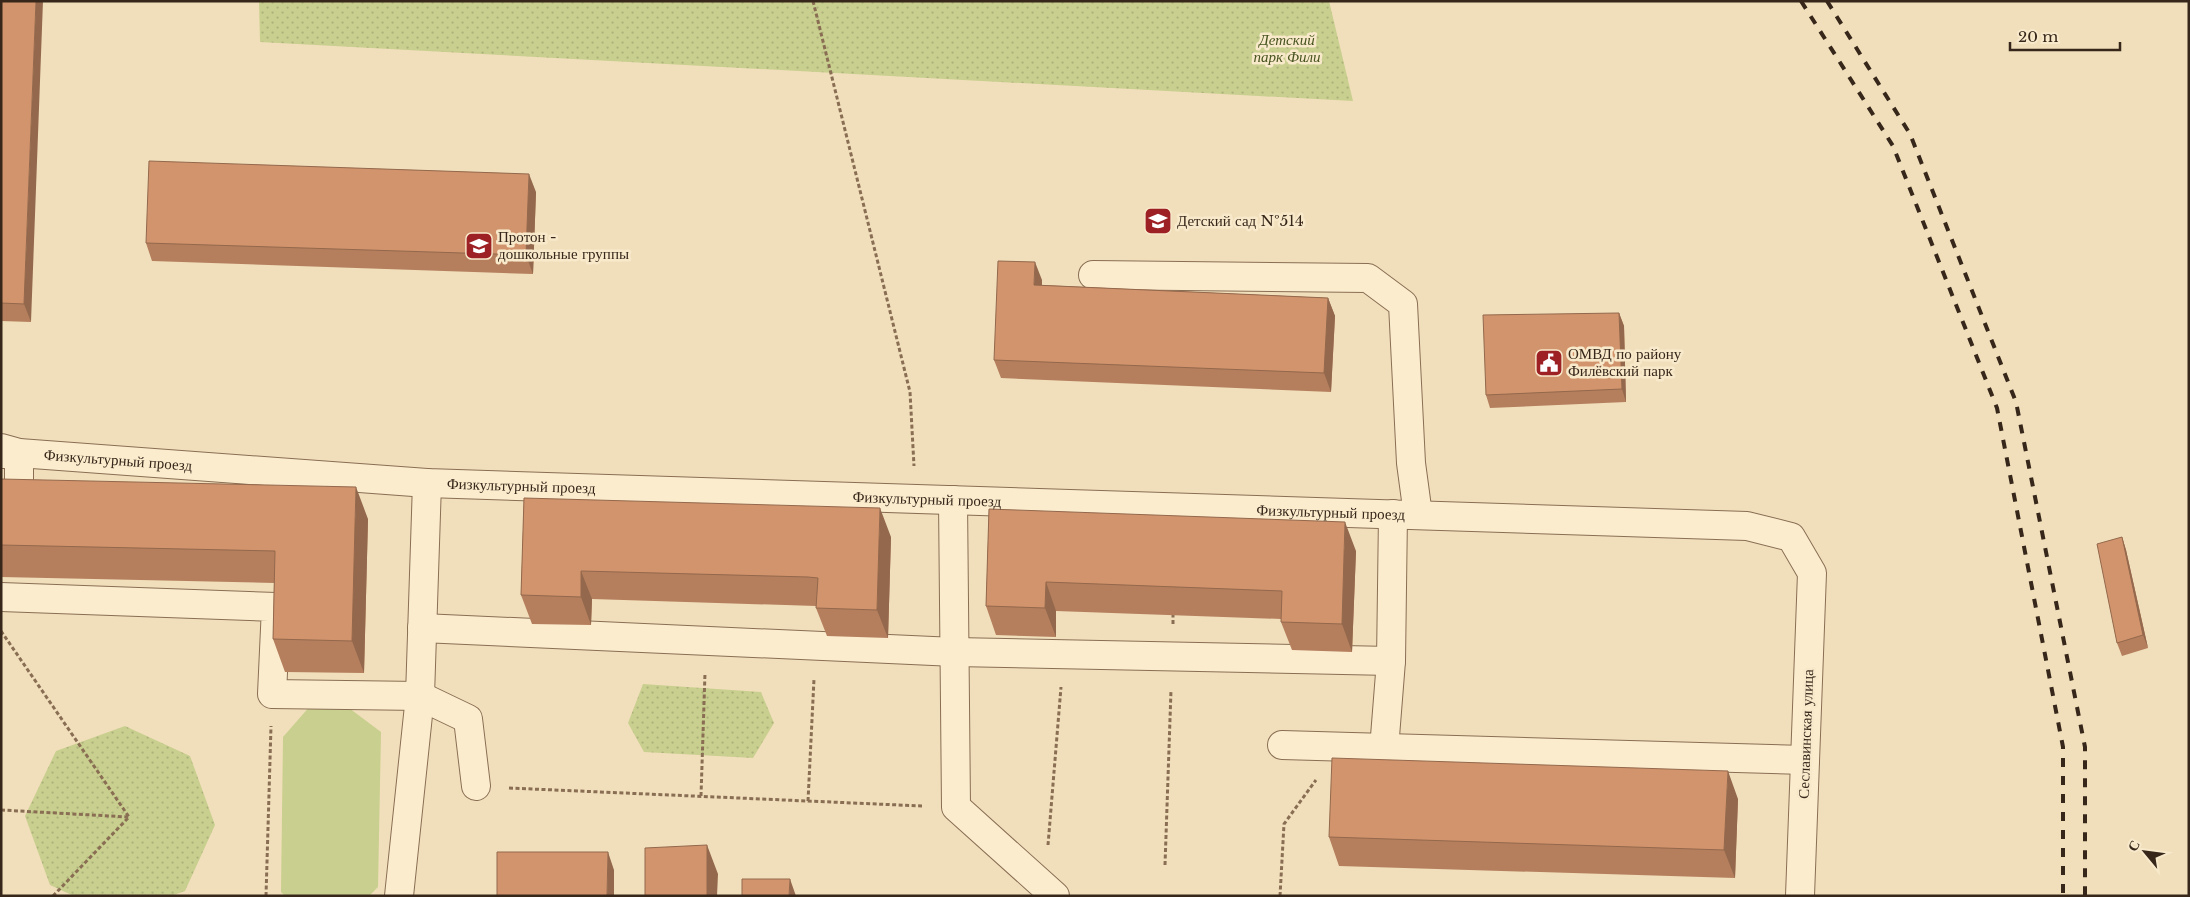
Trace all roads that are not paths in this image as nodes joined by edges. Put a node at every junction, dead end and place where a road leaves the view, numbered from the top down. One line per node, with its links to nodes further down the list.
1 (1093, 275): 6 (street)
2 (7, 452): 3 (street, Физкультурный проезд); 5 (street)
3 (427, 483): 4 (street, Физкультурный проезд); 9 (street)
4 (953, 500): 6 (street, Физкультурный проезд); 10 (street)
5 (19, 511)
6 (1406, 515): 7 (street, Физкультурный проезд); 11 (street)
7 (1812, 573): 15 (street, Сеславинская улица)
8 (13, 591): 12 (street)
9 (422, 628): 10 (street); 12 (street)
10 (955, 652): 11 (street); 17 (street)
11 (1391, 661): 14 (street)
12 (420, 696): 16 (street); 18 (street)
13 (1282, 745): 14 (street)
14 (1384, 749): 15 (street)
15 (1805, 760): 19 (street, Сеславинская улица)
16 (476, 786)
17 (1050, 892)
18 (399, 896)
19 (1800, 896)

